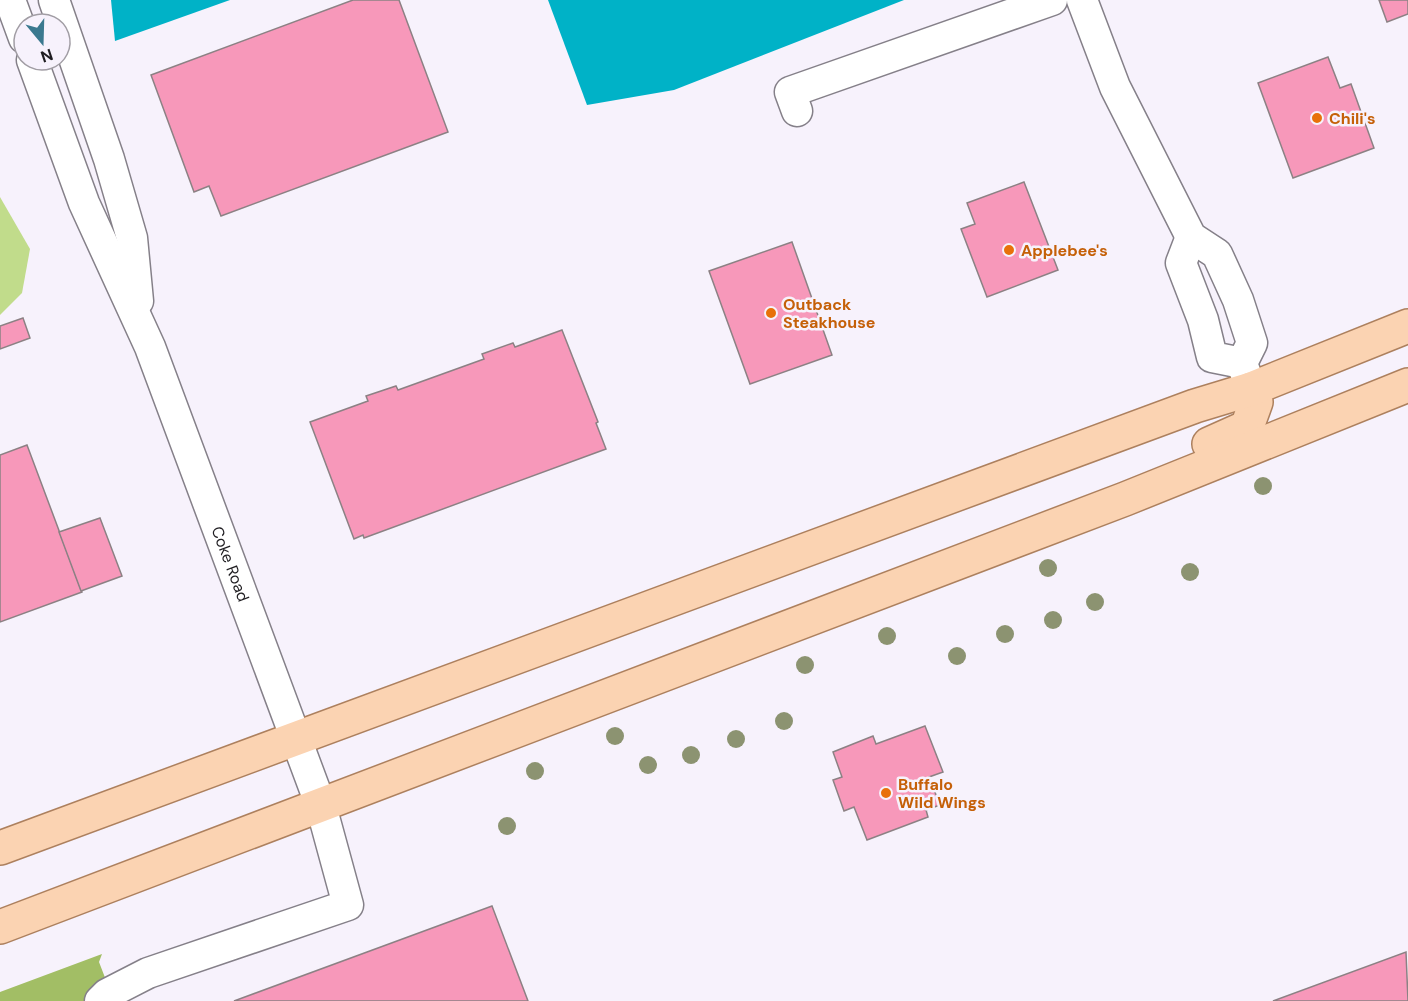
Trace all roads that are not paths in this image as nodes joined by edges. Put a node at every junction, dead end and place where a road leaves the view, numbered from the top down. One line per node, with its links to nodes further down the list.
1 (54, 0): 7 (street, Coke Road)
2 (1052, 0): 5 (street)
3 (1082, 0): 6 (street)
4 (36, 72): 7 (street, Coke Road)
5 (797, 111)
6 (1191, 237): 9 (street); 9 (street)
7 (140, 322): 12 (street, Coke Road)
8 (1408, 326): 9 (main road)
9 (1246, 376): 11 (main road); 12 (main road)
10 (1408, 385): 11 (main road)
11 (1125, 499): 13 (main road)
12 (296, 740): 13 (street, Coke Road); 14 (main road)
13 (321, 806): 15 (main road); 16 (street, Coke Road)
14 (0, 848)
15 (0, 927)
16 (100, 1001)

